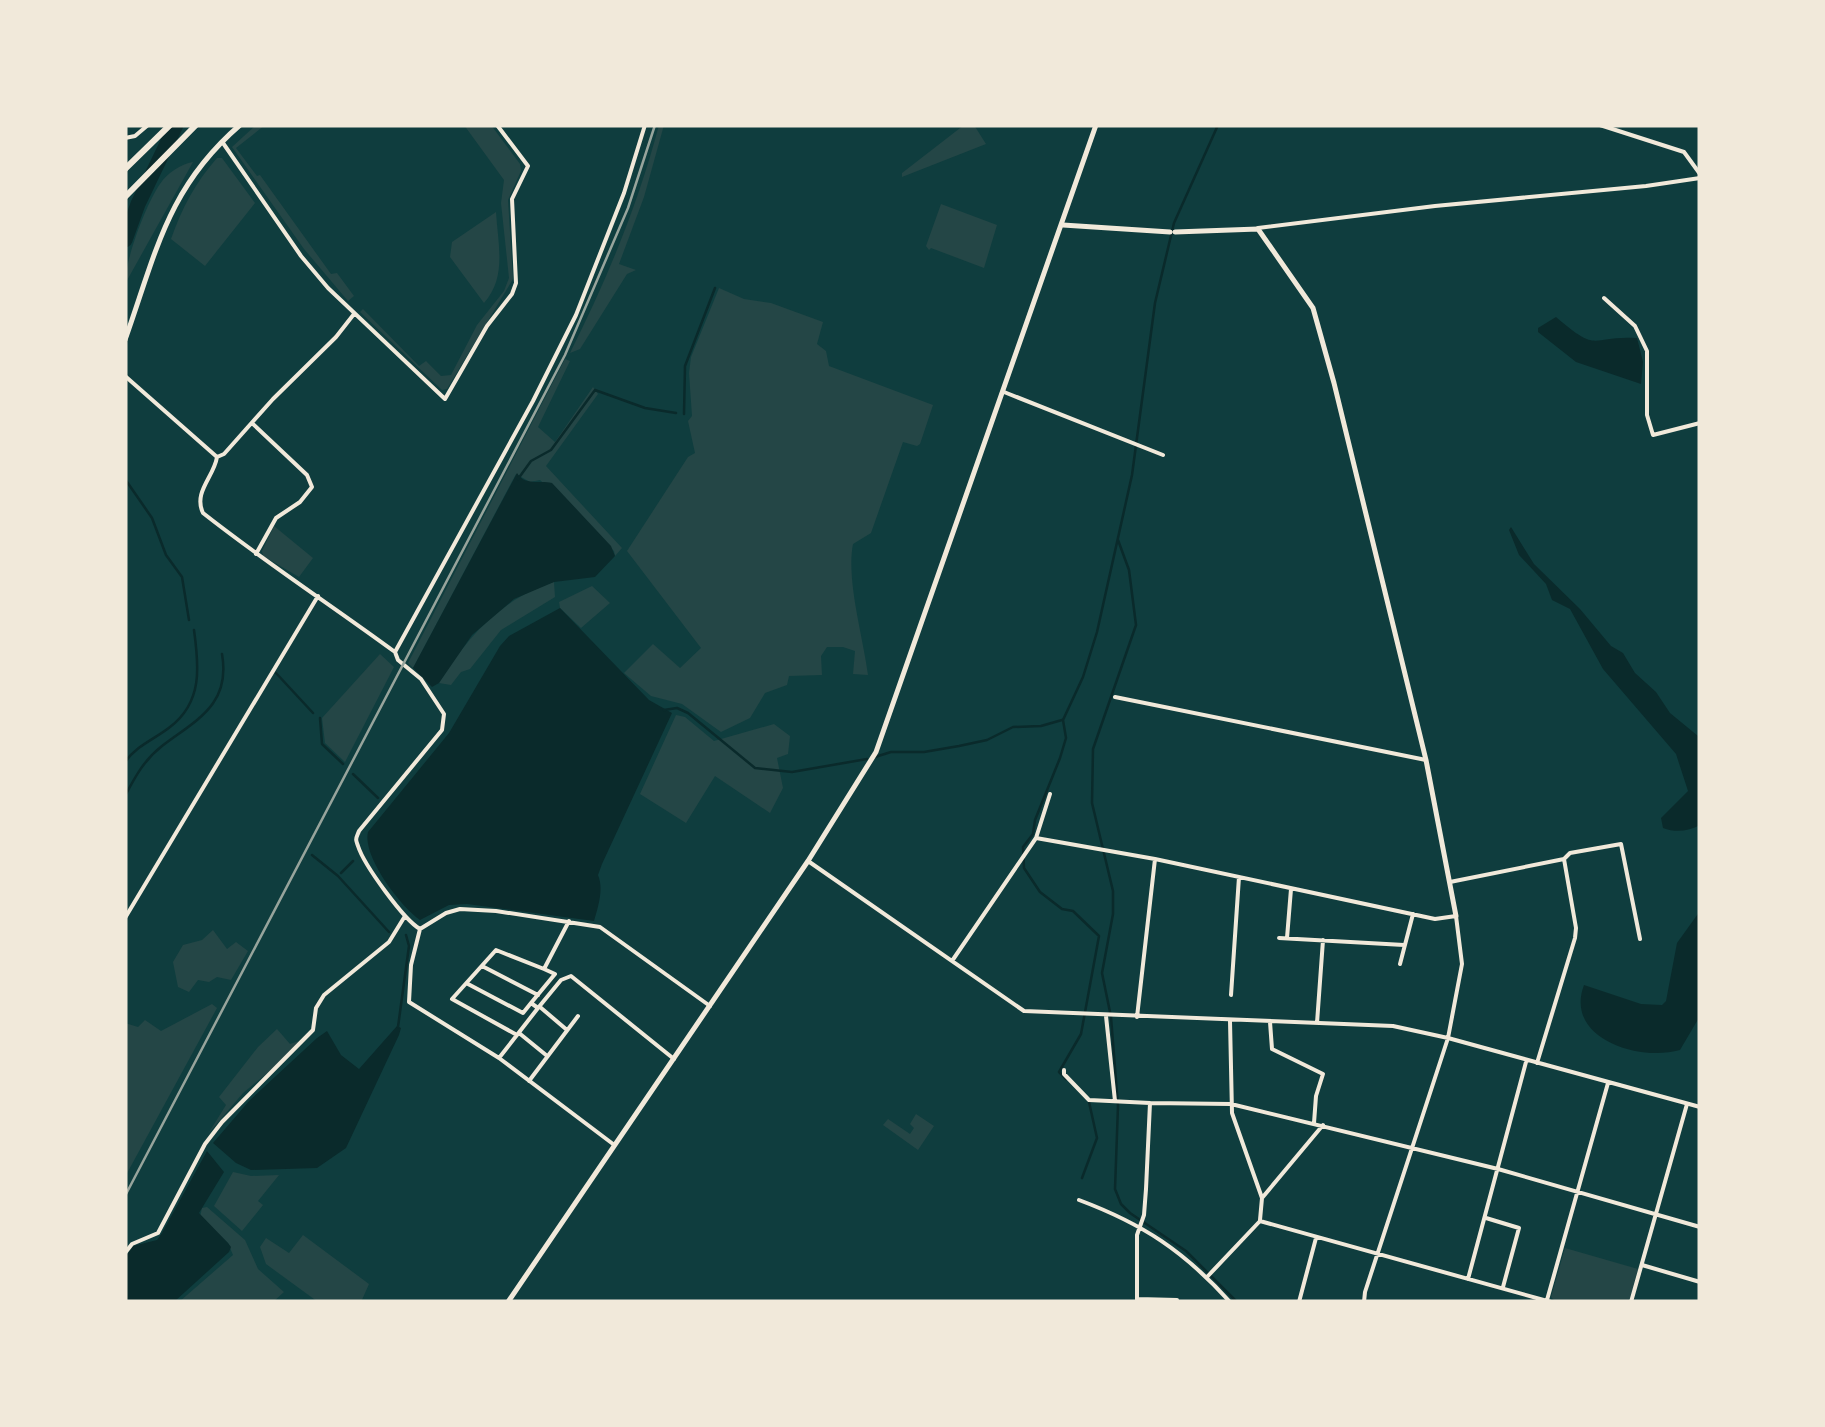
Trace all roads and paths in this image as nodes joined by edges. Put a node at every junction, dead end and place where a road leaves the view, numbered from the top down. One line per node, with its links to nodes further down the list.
1 (148, 125): 9 (street)
2 (170, 125): 11 (highway)
3 (196, 125): 13 (highway)
4 (240, 125): 10 (main road)
5 (497, 125): 17 (street)
6 (645, 125): 27 (street)
7 (1096, 125): 14 (main road)
8 (1600, 125): 12 (street)
9 (125, 138)
10 (222, 141): 17 (street); 18 (main road)
11 (125, 170)
12 (1700, 176): 15 (street)
13 (125, 197)
14 (1062, 225): 15 (main road); 20 (main road)
15 (1239, 230): 29 (main road)
16 (1604, 298): 22 (street)
17 (354, 314): 21 (street)
18 (125, 340)
19 (125, 376): 24 (street)
20 (1004, 392): 23 (street); 34 (main road)
21 (252, 423): 24 (street); 25 (street)
22 (1700, 423)
23 (1162, 455)
24 (217, 456): 25 (street)
25 (256, 554): 26 (street)
26 (318, 596): 27 (street); 41 (street)
27 (395, 652): 39 (street)
28 (1116, 697): 29 (street)
29 (1426, 760): 36 (main road)
30 (1050, 794): 31 (street)
31 (1036, 838): 32 (street); 49 (street)
32 (1155, 859): 35 (street); 61 (street)
33 (1564, 859): 36 (street); 46 (street); 72 (street)
34 (808, 861): 49 (street); 57 (main road)
35 (1239, 877): 37 (street); 54 (street)
36 (1450, 882): 40 (main road)
37 (1291, 888): 38 (street); 45 (street)
38 (1413, 914): 40 (street); 48 (street)
39 (406, 916): 43 (street); 95 (street)
40 (1456, 916): 67 (street)
41 (125, 918)
42 (569, 921): 43 (street); 52 (street); 57 (street)
43 (420, 929): 69 (street)
44 (1279, 938): 45 (street)
45 (1287, 938): 47 (street)
46 (1640, 939)
47 (1323, 940): 48 (street); 64 (street)
48 (1404, 945): 50 (street)
49 (952, 960): 59 (street)
50 (1400, 964)
51 (482, 966): 52 (street); 53 (street); 55 (street)
52 (544, 969): 55 (street)
53 (466, 983): 56 (street); 66 (street)
54 (1231, 995)
55 (538, 996): 56 (street)
56 (532, 1003): 58 (street)
57 (710, 1006): 70 (main road)
58 (538, 1007): 65 (street); 66 (street); 70 (street)
59 (1106, 1015): 61 (street); 76 (street)
60 (578, 1016): 65 (street)
61 (1138, 1017): 62 (street)
62 (1230, 1021): 63 (street); 78 (street)
63 (1270, 1022): 64 (street); 81 (street)
64 (1317, 1023): 67 (street)
65 (567, 1030): 68 (street)
66 (518, 1034): 68 (street); 69 (street)
67 (1448, 1038): 71 (street); 84 (street)
68 (548, 1056): 74 (street)
69 (499, 1058): 74 (street)
70 (674, 1059): 83 (main road)
71 (1527, 1060): 72 (street); 85 (street)
72 (1537, 1063): 75 (street)
73 (1064, 1070): 76 (street)
74 (529, 1081): 83 (street)
75 (1608, 1083): 79 (street); 86 (street)
76 (1115, 1101): 77 (street)
77 (1150, 1103): 78 (street); 92 (street)
78 (1231, 1104): 81 (street); 87 (street)
79 (1686, 1104): 80 (street); 89 (street)
80 (1700, 1108)
81 (1314, 1123): 82 (street)
82 (1323, 1125): 84 (street); 87 (street)
83 (613, 1144): 104 (main road)
84 (1414, 1147): 85 (street); 96 (street)
85 (1498, 1169): 86 (street); 90 (street)
86 (1577, 1194): 89 (street); 108 (street)
87 (1262, 1198): 91 (street)
88 (1080, 1200): 92 (street)
89 (1656, 1215): 93 (street); 97 (street)
90 (1486, 1218): 99 (street); 101 (street)
91 (1260, 1221): 94 (street); 98 (street)
92 (1139, 1225): 98 (street); 102 (street)
93 (1700, 1227)
94 (1316, 1238): 96 (street); 106 (street)
95 (125, 1253)
96 (1376, 1255): 99 (street); 107 (street)
97 (1642, 1265): 100 (street); 109 (street)
98 (1206, 1277): 105 (street)
99 (1468, 1279): 101 (street)
100 (1700, 1282)
101 (1502, 1289): 108 (street)
102 (1137, 1300): 103 (street)
103 (1177, 1300)
104 (508, 1302)
105 (1230, 1302)
106 (1299, 1302)
107 (1364, 1302)
108 (1548, 1302)
109 (1632, 1302)

